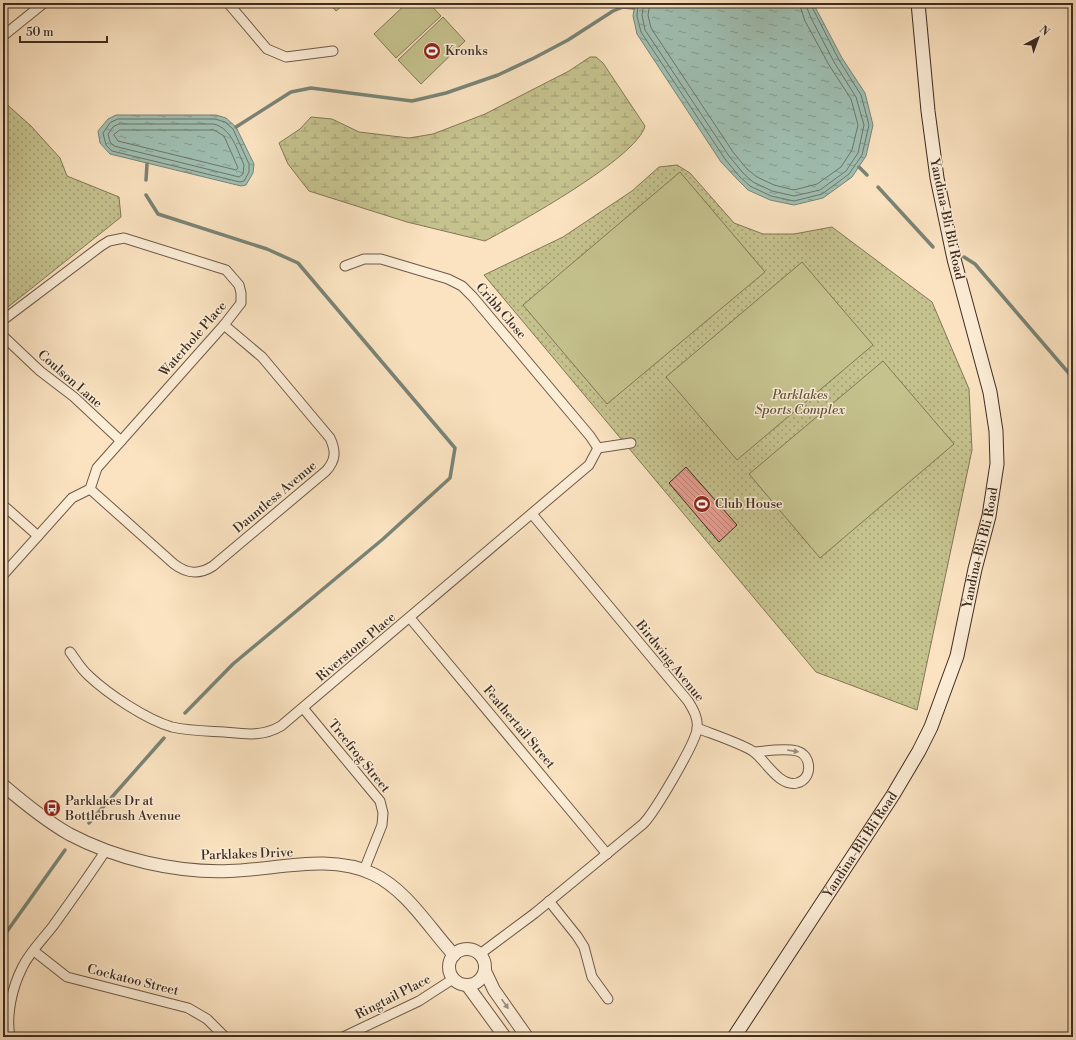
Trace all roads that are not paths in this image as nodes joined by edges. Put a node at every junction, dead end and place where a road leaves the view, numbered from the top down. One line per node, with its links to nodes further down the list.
1 (44, 3): 4 (street)
2 (228, 3): 5 (street)
3 (918, 3): 40 (main road, Yandina-Bli Bli Road)
4 (3, 36)
5 (333, 51)
6 (345, 266): 12 (street, Cribb Close)
7 (3, 320): 8 (street, Waterhole Place)
8 (224, 325): 10 (street, Waterhole Place); 13 (street, Dauntless Avenue)
9 (3, 336): 10 (street, Coulson Lane)
10 (121, 441): 13 (street, Waterhole Place)
11 (631, 443): 12 (street)
12 (598, 448): 15 (street, Riverstone Place)
13 (90, 489): 16 (street)
14 (3, 505): 16 (street)
15 (532, 514): 18 (street, Riverstone Place); 21 (street, Birdwing Avenue)
16 (38, 536): 17 (street)
17 (3, 575)
18 (410, 618): 20 (street, Riverstone Place); 25 (street, Feathertail Street)
19 (70, 652): 20 (street, Riverstone Place)
20 (303, 708): 26 (street, Treefrog Street)
21 (697, 728): 22 (street); 25 (street)
22 (754, 752): 22 (street, one-way to 22)
23 (3, 785): 24 (street, Parklakes Drive)
24 (106, 850): 26 (street, Parklakes Drive); 28 (street)
25 (607, 854): 27 (street)
26 (364, 870): 30 (street, Parklakes Drive)
27 (549, 901): 29 (street); 34 (street)
28 (34, 951): 35 (street); 36 (street, Cockatoo Street)
29 (480, 954): 30 (street); 31 (street)
30 (454, 955): 32 (street)
31 (485, 971): 33 (street); 39 (street, one-way to 39)
32 (454, 979): 33 (street); 37 (street, Ringtail Place)
33 (467, 986): 38 (street)
34 (608, 999)
35 (10, 1037)
36 (225, 1037)
37 (343, 1037)
38 (505, 1037)
39 (528, 1037)
40 (734, 1037)

